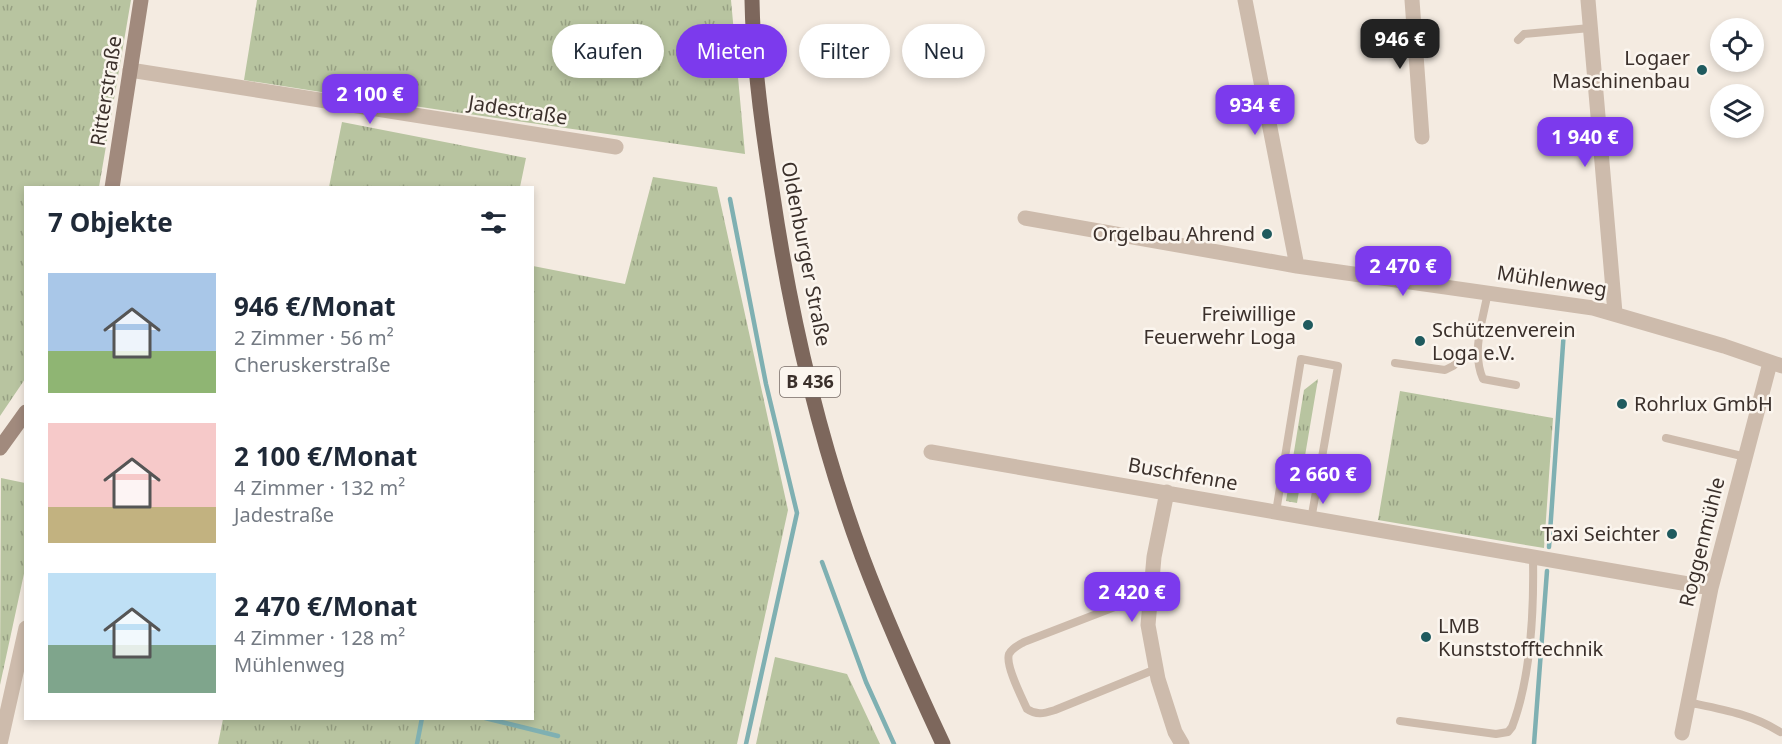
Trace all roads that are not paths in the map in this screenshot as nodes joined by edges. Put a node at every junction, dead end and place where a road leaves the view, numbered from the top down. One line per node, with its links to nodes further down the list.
1 (141, 0): 8 (street, Ritterstraße)
2 (752, 0): 38 (main road, Oldenburger Straße / B 436)
3 (1245, 0): 13 (street)
4 (1412, 0): 9 (street)
5 (1588, 0): 6 (street)
6 (1590, 28): 7 (lane); 15 (street)
7 (1518, 40)
8 (130, 70): 10 (street, Jadestraße); 11 (street, Ritterstraße)
9 (1422, 137)
10 (616, 147)
11 (112, 186)
12 (1024, 218): 13 (street, Mühlenweg)
13 (1297, 266): 14 (street, Mühlenweg)
14 (1488, 292): 15 (street, Mühlenweg); 16 (lane)
15 (1614, 313): 18 (street, Mühlenweg)
16 (1477, 351): 17 (lane); 19 (lane)
17 (1395, 363)
18 (1776, 365): 24 (street, Roggenmühle)
19 (1516, 385)
20 (24, 415): 22 (street)
21 (1666, 438): 24 (lane)
22 (0, 448)
23 (931, 452): 25 (street, Buschfenne)
24 (1746, 457): 29 (street, Roggenmühle)
25 (1167, 492): 26 (street, Buschfenne); 30 (street)
26 (1276, 512): 27 (street, Buschfenne); 27 (lane)
27 (1311, 520): 28 (street, Buschfenne)
28 (1533, 558): 29 (street, Buschfenne); 34 (lane)
29 (1711, 588): 33 (street, Roggenmühle)
30 (1151, 593): 32 (street); 32 (lane)
31 (24, 637): 37 (street)
32 (1156, 669): 39 (street)
33 (1688, 702): 35 (lane); 36 (street, Roggenmühle)
34 (1400, 721)
35 (1780, 732)
36 (1681, 738)
37 (0, 744)
38 (943, 744)
39 (1182, 744)

